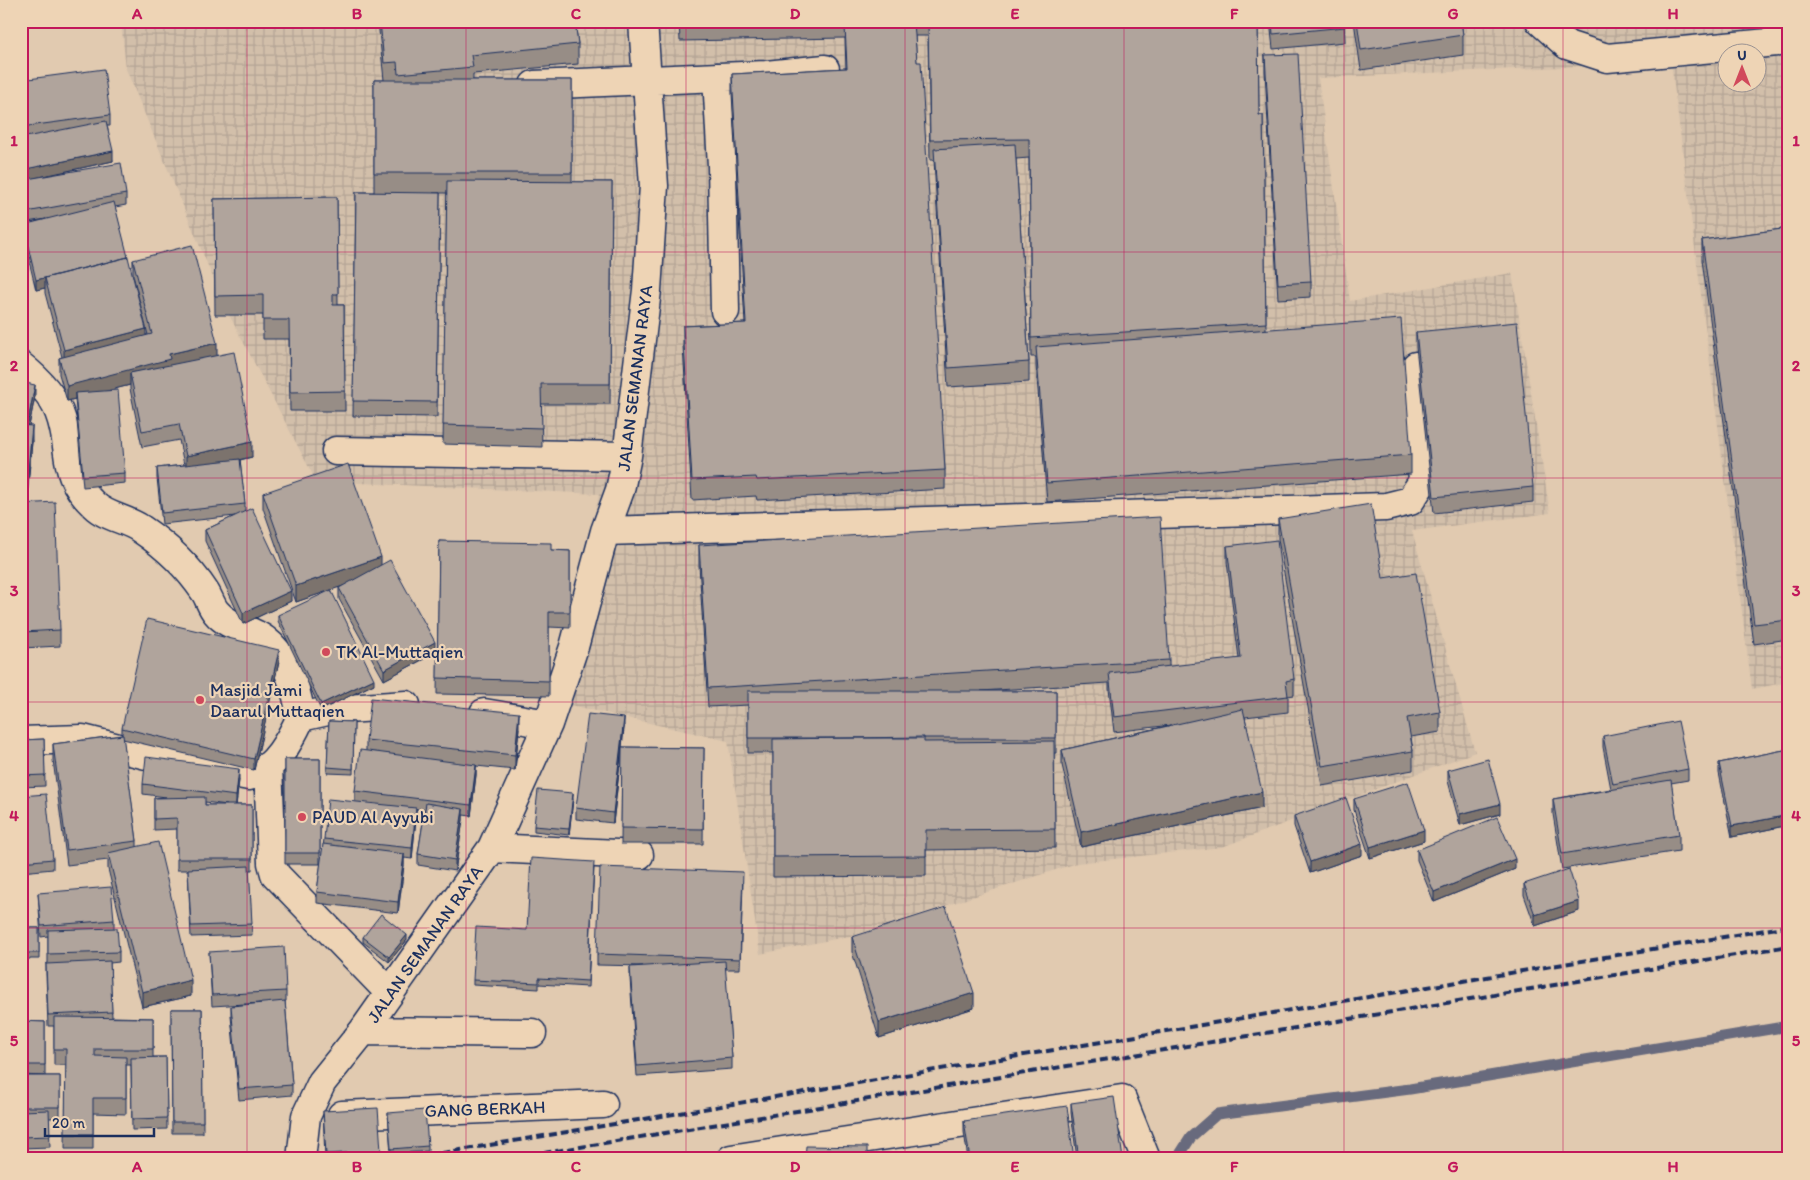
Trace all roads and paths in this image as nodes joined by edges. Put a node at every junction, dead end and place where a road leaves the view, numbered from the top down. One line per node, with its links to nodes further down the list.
1 (643, 21): 6 (street, JALAN SEMANAN RAYA)
2 (1540, 21): 3 (street)
3 (1789, 41)
4 (825, 69): 5 (street)
5 (717, 77): 6 (street); 8 (street)
6 (646, 80): 7 (street); 12 (street, JALAN SEMANAN RAYA)
7 (522, 86)
8 (724, 311)
9 (21, 366): 16 (street)
10 (1416, 366): 13 (street)
11 (336, 452): 12 (street)
12 (627, 456): 13 (street, JALAN SEMANAN RAYA)
13 (605, 531): 17 (street, JALAN SEMANAN RAYA)
14 (432, 708): 16 (street)
15 (460, 711): 17 (street)
16 (301, 717): 19 (street)
17 (548, 724): 20 (street, JALAN SEMANAN RAYA)
18 (21, 740): 19 (street)
19 (268, 766): 22 (street)
20 (492, 848): 21 (street); 22 (street, JALAN SEMANAN RAYA)
21 (639, 855)
22 (390, 994): 23 (street, JALAN SEMANAN RAYA)
23 (363, 1031): 24 (street); 26 (street, JALAN SEMANAN RAYA)
24 (532, 1033)
25 (603, 1104): 26 (street, GANG BERKAH)
26 (306, 1116): 27 (street, JALAN SEMANAN RAYA)
27 (301, 1159)
28 (731, 1159): 29 (street)
29 (1146, 1159)

